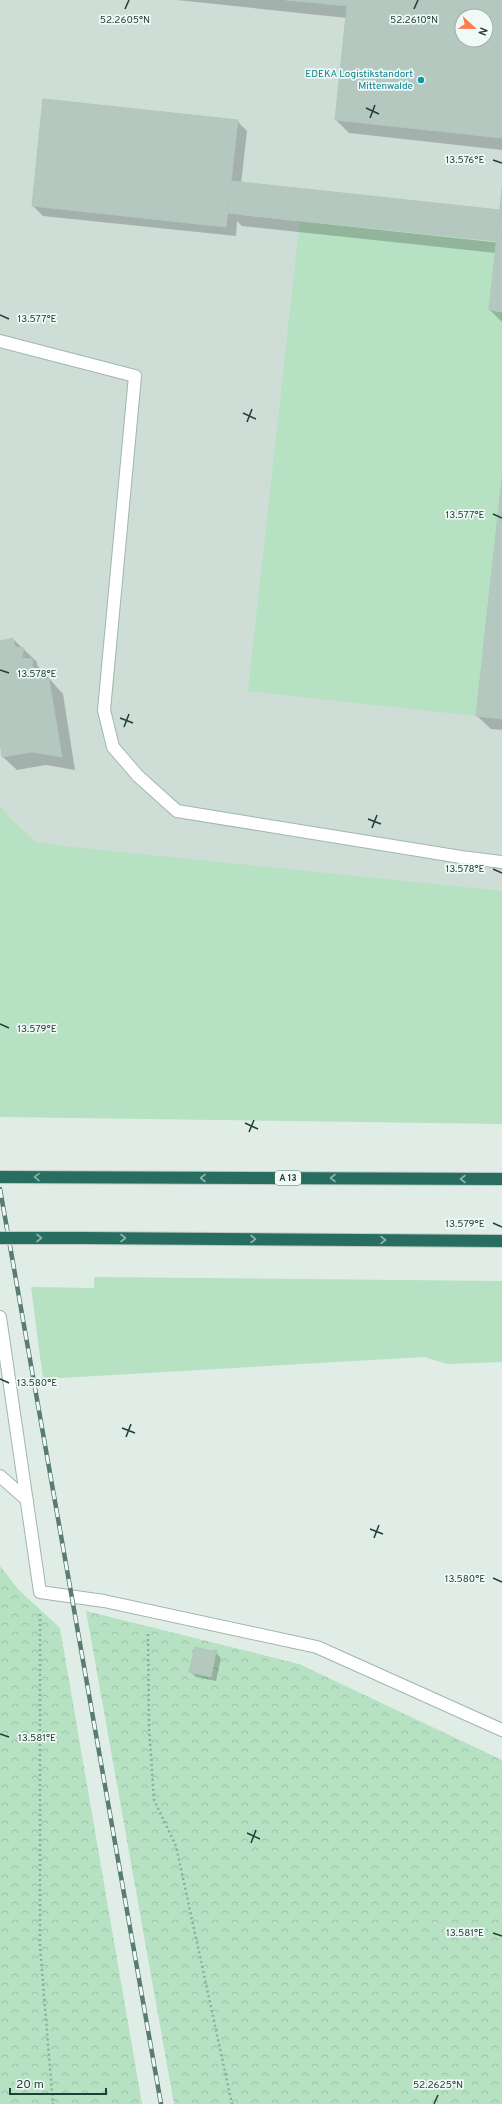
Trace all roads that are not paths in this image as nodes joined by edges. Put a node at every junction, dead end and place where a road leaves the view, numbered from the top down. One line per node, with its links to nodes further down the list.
1 (0, 341): 2 (lane)
2 (502, 862)
3 (0, 1177): 4 (highway, A 13, one-way to 3)
4 (502, 1179)
5 (0, 1238): 6 (highway, one-way to 6, bridge)
6 (502, 1241)
7 (0, 1317): 8 (lane)
8 (4, 1365): 10 (lane)
9 (0, 1476): 10 (lane)
10 (27, 1500): 11 (lane)
11 (502, 1730)

